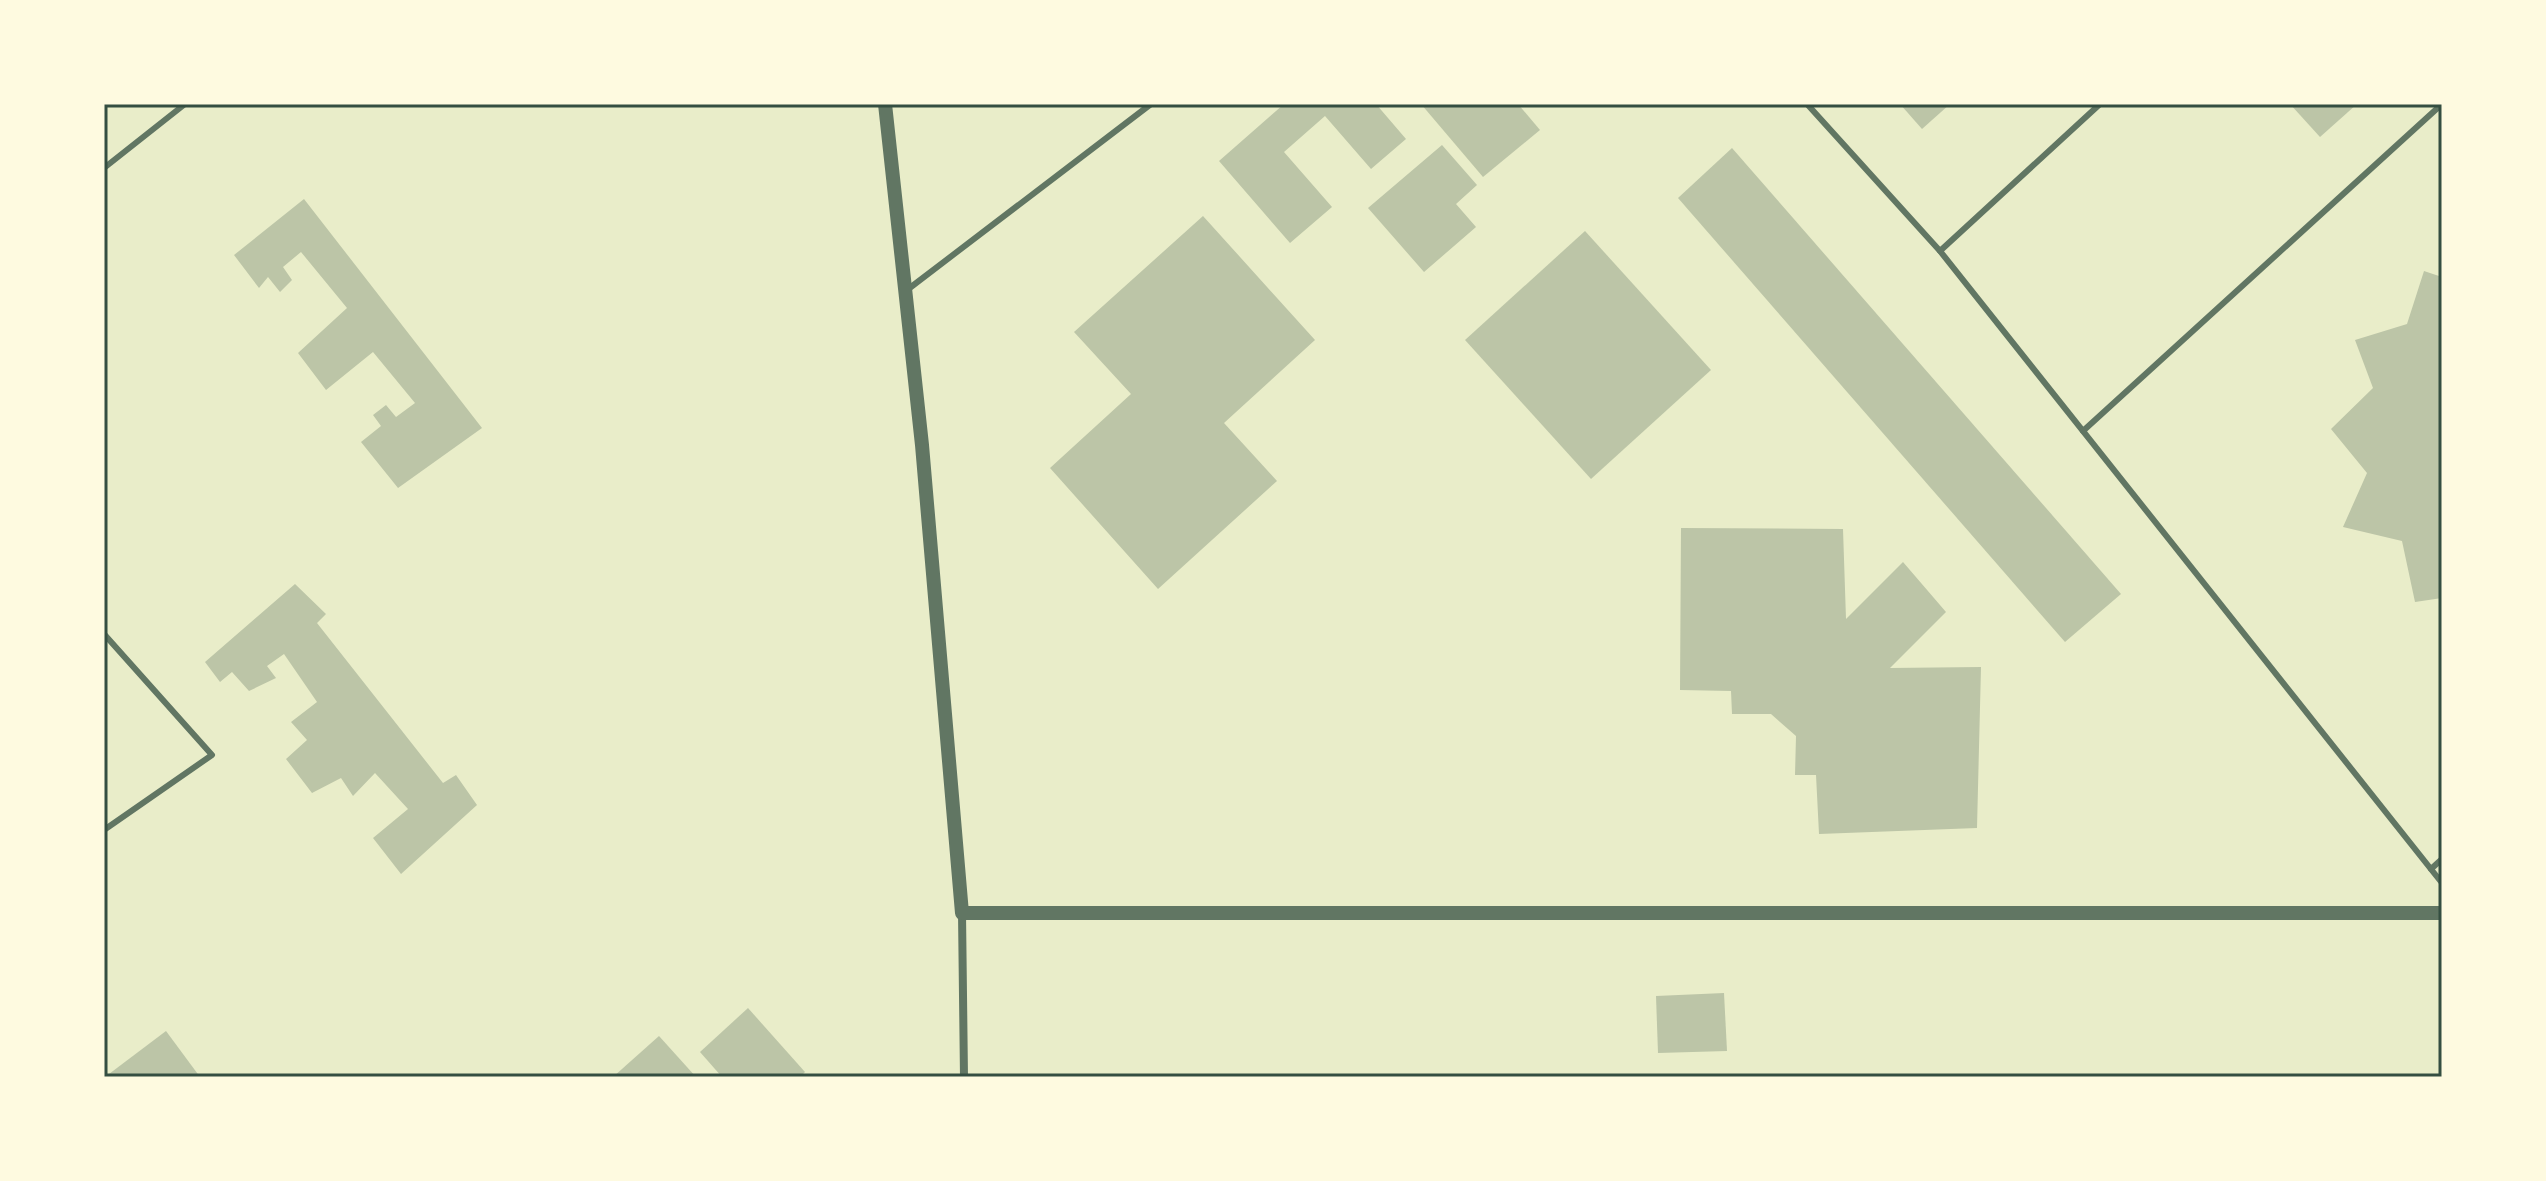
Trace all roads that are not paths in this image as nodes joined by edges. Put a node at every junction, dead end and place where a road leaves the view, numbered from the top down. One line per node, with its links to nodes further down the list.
1 (185, 104): 7 (lane)
2 (885, 104): 9 (street)
3 (1151, 104): 9 (lane)
4 (1807, 104): 8 (lane)
5 (2100, 104): 8 (lane)
6 (2442, 104): 10 (lane)
7 (104, 168)
8 (1940, 251): 10 (lane)
9 (907, 290): 16 (street)
10 (2083, 431): 14 (lane)
11 (104, 634): 12 (lane)
12 (104, 830)
13 (2442, 859): 14 (lane)
14 (2431, 869): 15 (lane)
15 (2442, 883)
16 (962, 913): 17 (street); 18 (street)
17 (2442, 913)
18 (964, 1077)

